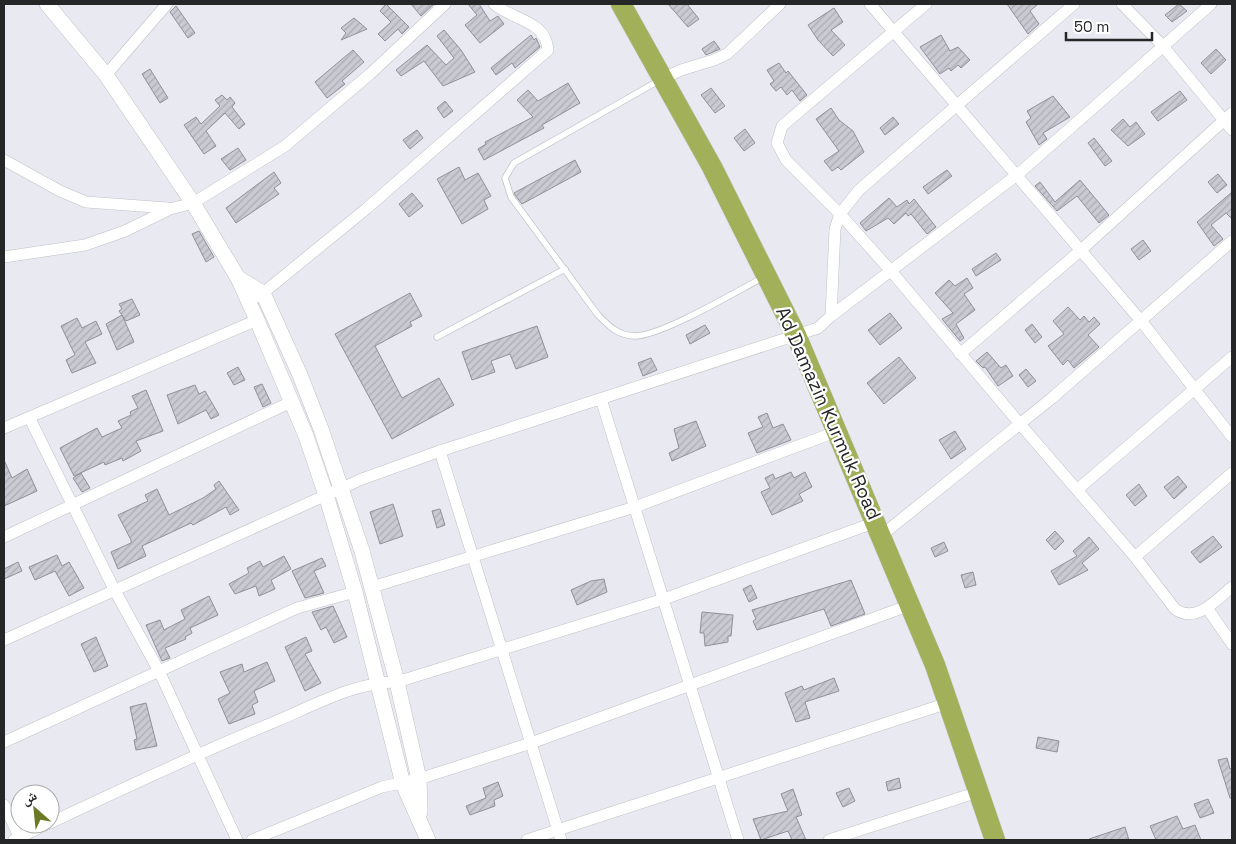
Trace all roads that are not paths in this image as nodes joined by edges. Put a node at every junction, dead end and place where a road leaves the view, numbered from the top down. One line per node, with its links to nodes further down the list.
1 (47, 4): 14 (street)
2 (167, 4): 14 (street)
3 (445, 4): 21 (street)
4 (494, 4): 31 (street)
5 (623, 4): 15 (highway, Ad Damazin Kurmuk Road)
6 (780, 4): 15 (street)
7 (870, 4): 12 (street)
8 (926, 4): 12 (street)
9 (1074, 4): 16 (street)
10 (1122, 4): 13 (street)
11 (1211, 4): 13 (street)
12 (894, 31): 16 (street); 23 (street)
13 (1162, 46): 17 (street); 20 (street)
14 (106, 75): 21 (street)
15 (664, 78): 27 (lane); 29 (highway, Ad Damazin Kurmuk Road)
16 (956, 105): 20 (street); 23 (street)
17 (1228, 116): 18 (street); 25 (street)
18 (1232, 130)
19 (4, 160): 22 (street)
20 (1017, 175): 25 (street); 28 (street)
21 (193, 203): 22 (street); 30 (street)
22 (170, 209): 26 (street)
23 (840, 214): 28 (street); 33 (street)
24 (1232, 241): 35 (street)
25 (1081, 250): 35 (street); 38 (street)
26 (4, 257)
27 (565, 269): 29 (lane); 37 (lane)
28 (891, 271): 33 (street); 38 (street)
29 (767, 275): 36 (highway, Ad Damazin Kurmuk Road)
30 (238, 278): 31 (street); 32 (street)
31 (263, 294): 32 (street); 50 (street)
32 (248, 300): 34 (street)
33 (831, 316): 36 (street)
34 (257, 320): 42 (street); 43 (street)
35 (1142, 322): 40 (street); 44 (street)
36 (796, 335): 41 (street); 46 (highway, Ad Damazin Kurmuk Road)
37 (437, 337)
38 (960, 354): 44 (street)
39 (1232, 357): 40 (street)
40 (1194, 388): 47 (street); 51 (street)
41 (601, 399): 48 (street); 54 (street)
42 (291, 402): 52 (street); 53 (street)
43 (30, 419): 45 (street); 53 (street)
44 (1020, 424): 51 (street); 55 (street)
45 (4, 428)
46 (838, 431): 54 (street); 55 (highway, Ad Damazin Kurmuk Road)
47 (1232, 437)
48 (440, 451): 50 (street); 57 (street)
49 (1232, 473): 58 (street)
50 (341, 489): 52 (street); 59 (street)
51 (1078, 489): 58 (street)
52 (326, 495): 61 (street); 62 (street)
53 (72, 504): 56 (street); 61 (street)
54 (635, 507): 57 (street); 63 (street)
55 (879, 529): 63 (street); 64 (highway, Ad Damazin Kurmuk Road)
56 (4, 537)
57 (473, 557): 59 (street); 68 (street)
58 (1135, 557): 65 (street)
59 (372, 587): 71 (street)
60 (1232, 587): 65 (street)
61 (115, 592): 66 (street); 69 (street)
62 (355, 592): 69 (street); 70 (street)
63 (664, 599): 68 (street); 72 (street)
64 (910, 605): 72 (street); 73 (highway, Ad Damazin Kurmuk Road)
65 (1207, 608): 67 (street)
66 (4, 640)
67 (1232, 644)
68 (502, 650): 71 (street); 75 (street)
69 (159, 671): 74 (street); 76 (street)
70 (378, 682): 71 (street); 76 (street); 79 (street)
71 (397, 682): 78 (street)
72 (691, 685): 75 (street); 77 (street)
73 (948, 703): 77 (street); 80 (highway, Ad Damazin Kurmuk Road)
74 (4, 742)
75 (531, 743): 78 (street); 84 (street)
76 (197, 754): 82 (street); 87 (street)
77 (719, 778): 84 (street); 91 (street)
78 (418, 779): 79 (street); 83 (street)
79 (403, 784): 83 (street); 88 (street)
80 (978, 792): 85 (street); 93 (highway, Ad Damazin Kurmuk Road)
81 (4, 805): 86 (street)
82 (60, 818)
83 (420, 818): 89 (street)
84 (560, 836): 90 (street)
85 (851, 837): 92 (street)
86 (18, 839)
87 (237, 840)
88 (252, 840)
89 (428, 840)
90 (527, 840)
91 (738, 840)
92 (829, 840)
93 (994, 840)

